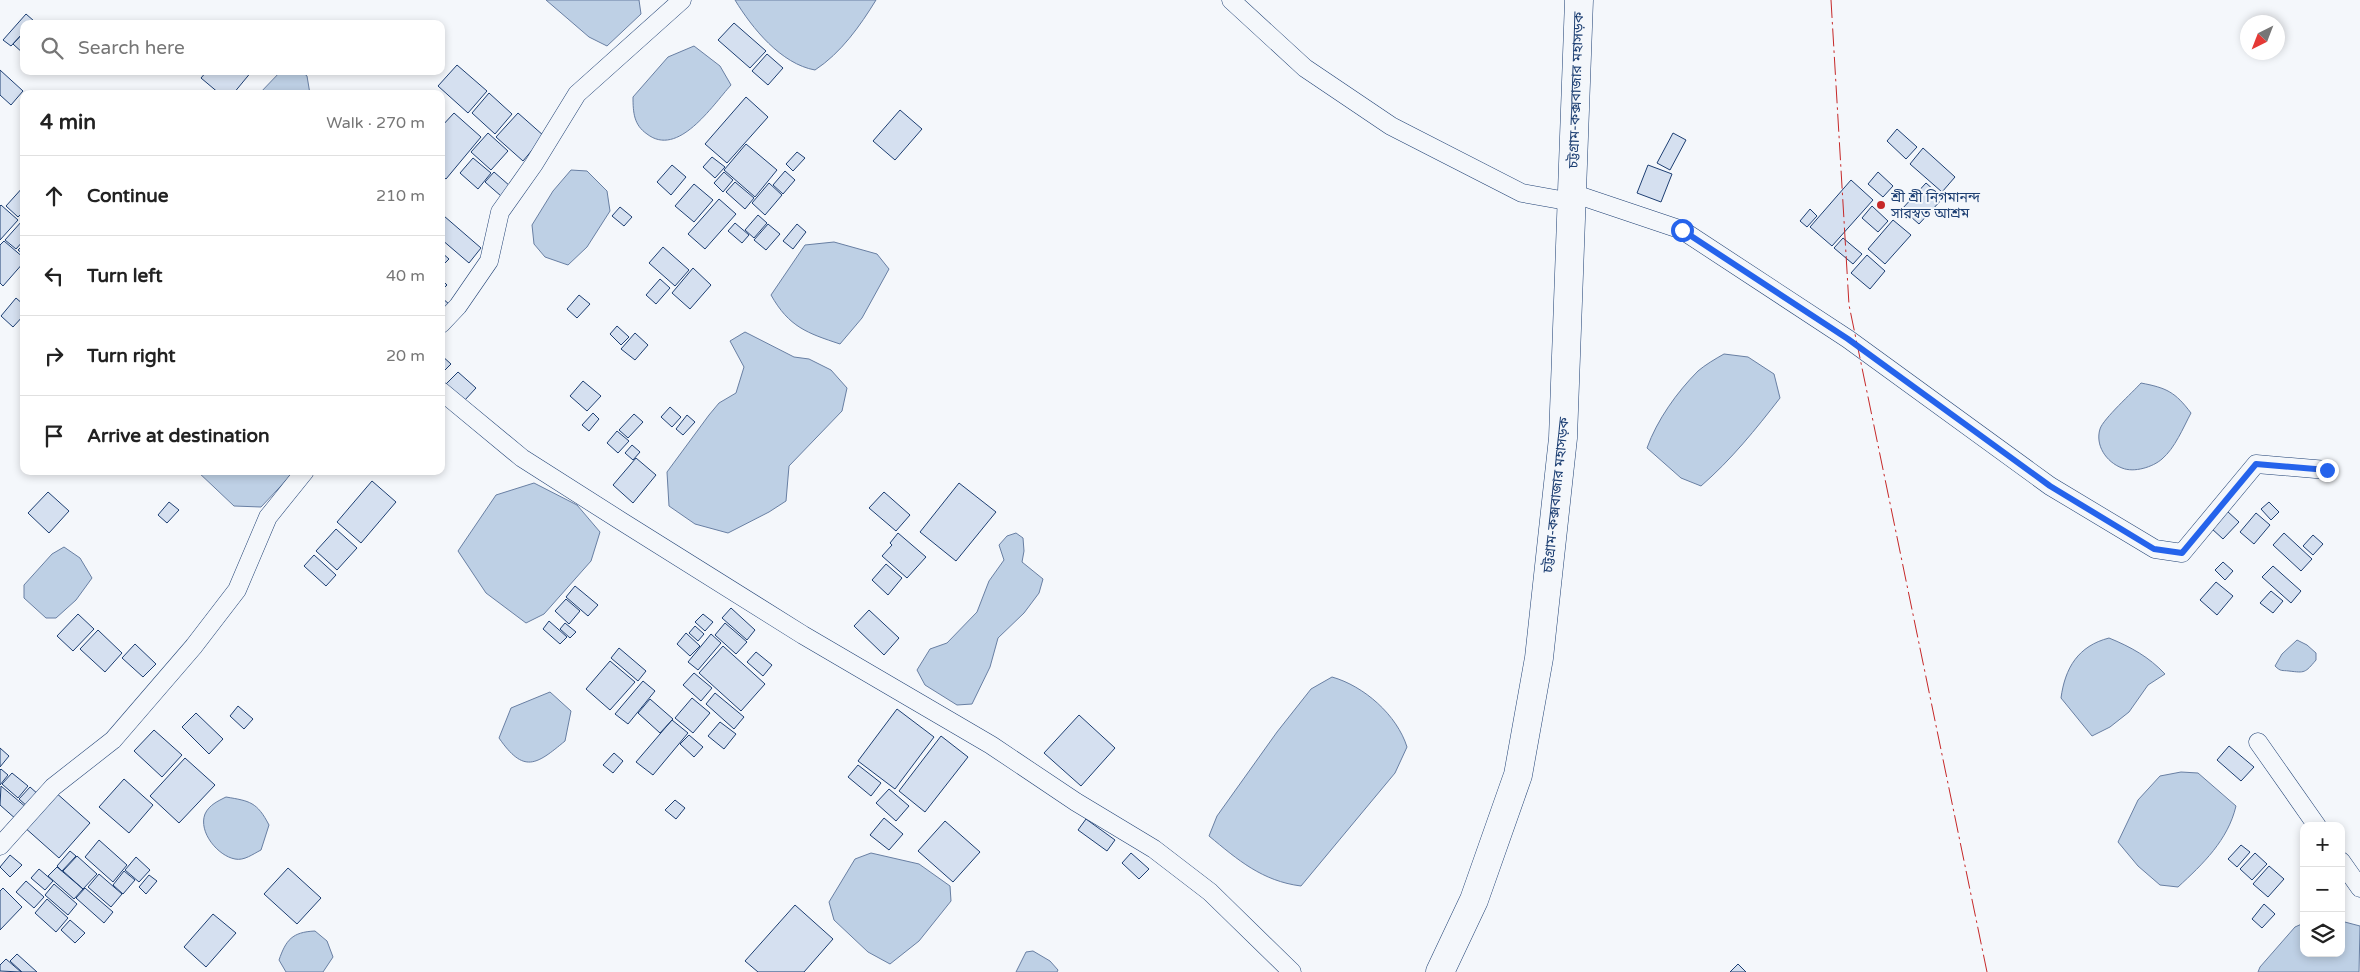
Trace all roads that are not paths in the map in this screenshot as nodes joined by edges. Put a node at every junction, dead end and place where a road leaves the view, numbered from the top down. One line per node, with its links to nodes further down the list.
1 (682, 0): 5 (street)
2 (1231, 0): 4 (street)
3 (1579, 0): 4 (highway, চট্টগ্রাম-কক্সবাজার মহাসড়ক)
4 (1572, 197): 7 (street); 15 (highway, চট্টগ্রাম-কক্সবাজার মহাসড়ক)
5 (445, 320)
6 (445, 394): 14 (street)
7 (2327, 470)
8 (302, 475): 11 (street)
9 (2258, 742): 10 (street)
10 (2314, 822)
11 (0, 846)
12 (2345, 867): 13 (street)
13 (2360, 888)
14 (1292, 972)
15 (1440, 972)

